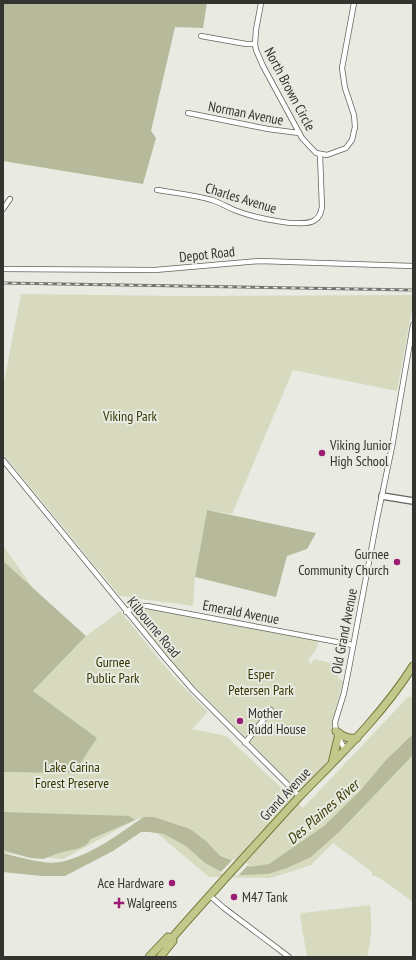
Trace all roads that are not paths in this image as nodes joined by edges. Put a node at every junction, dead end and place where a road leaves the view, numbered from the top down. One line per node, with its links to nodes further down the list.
1 (261, 3): 4 (street, North Brown Circle)
2 (354, 3): 7 (street)
3 (201, 36): 4 (street)
4 (255, 44): 6 (street, North Brown Circle)
5 (188, 112): 6 (street, Norman Avenue)
6 (300, 133): 7 (street, North Brown Circle)
7 (320, 155): 8 (street, Charles Avenue)
8 (157, 190)
9 (10, 199): 10 (street)
10 (3, 209)
11 (413, 266): 12 (street, Depot Road)
12 (3, 269)
13 (413, 325): 15 (street, Old Grand Avenue)
14 (3, 460): 17 (street, Kilbourne Road)
15 (382, 496): 16 (street); 18 (street, Old Grand Avenue)
16 (413, 501)
17 (126, 612): 18 (street, Emerald Avenue); 23 (street, Kilbourne Road)
18 (353, 645): 21 (street, Old Grand Avenue)
19 (413, 666): 22 (main road, Grand Avenue)
20 (271, 710): 23 (street)
21 (337, 735): 22 (main road); 24 (street); 25 (main road)
22 (357, 738): 24 (main road, Grand Avenue)
23 (245, 743): 26 (street, Kilbourne Road)
24 (345, 750): 25 (main road, Grand Avenue)
25 (331, 765): 26 (main road, Grand Avenue)
26 (300, 797): 27 (main road, Grand Avenue)
27 (210, 896): 28 (main road, Grand Avenue); 31 (street)
28 (172, 938): 29 (main road, Grand Avenue); 30 (main road, Grand Avenue)
29 (149, 957)
30 (160, 957)
31 (289, 957)

